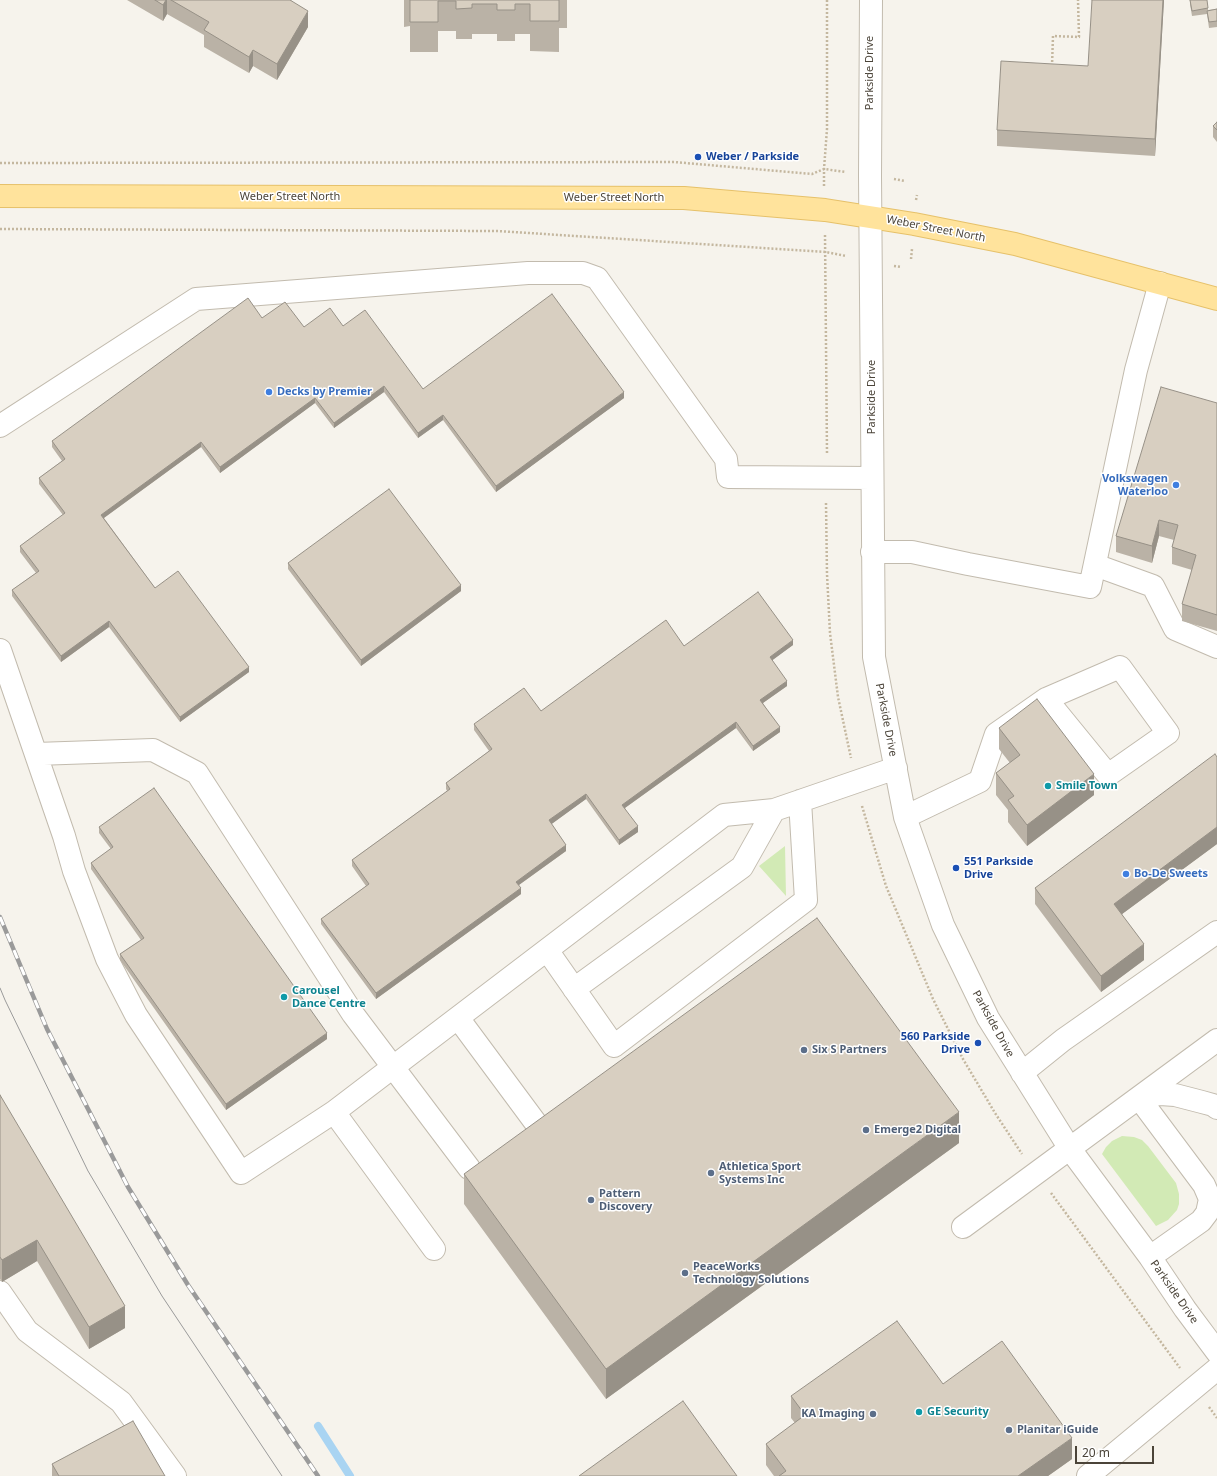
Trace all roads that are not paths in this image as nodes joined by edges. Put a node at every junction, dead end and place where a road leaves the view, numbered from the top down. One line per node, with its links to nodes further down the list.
1 (871, 0): 3 (street, Parkside Drive)
2 (0, 196): 3 (main road, Weber Street North)
3 (870, 216): 4 (main road, Weber Street North); 7 (street, Parkside Drive)
4 (1160, 283): 5 (main road, Weber Street North); 9 (street)
5 (1217, 299)
6 (0, 426): 7 (street)
7 (872, 478): 8 (street, Parkside Drive)
8 (872, 552): 9 (street); 14 (street, Parkside Drive)
9 (1095, 565): 10 (street)
10 (1217, 647)
11 (0, 650): 13 (street)
12 (1046, 699): 12 (street); 17 (street)
13 (36, 754): 23 (street); 27 (street)
14 (896, 768): 15 (street); 17 (street, Parkside Drive)
15 (800, 802): 16 (street); 20 (street)
16 (774, 810): 19 (street); 20 (street)
17 (905, 817): 24 (street, Parkside Drive)
18 (1217, 932): 24 (street)
19 (548, 950): 20 (street); 21 (street)
20 (574, 989)
21 (458, 1018): 23 (street); 28 (street)
22 (1217, 1040): 25 (street)
23 (393, 1067): 27 (street); 30 (street)
24 (1022, 1073): 29 (street, Parkside Drive)
25 (1139, 1098): 26 (street); 29 (street); 33 (street)
26 (1217, 1108)
27 (334, 1112): 32 (street)
28 (535, 1122)
29 (1070, 1149): 31 (street); 33 (street, Parkside Drive)
30 (469, 1168)
31 (963, 1227)
32 (434, 1249)
33 (1150, 1257): 35 (street, Parkside Drive)
34 (0, 1292): 37 (street)
35 (1217, 1352)
36 (1217, 1369): 38 (street)
37 (175, 1476)
38 (1088, 1476)

